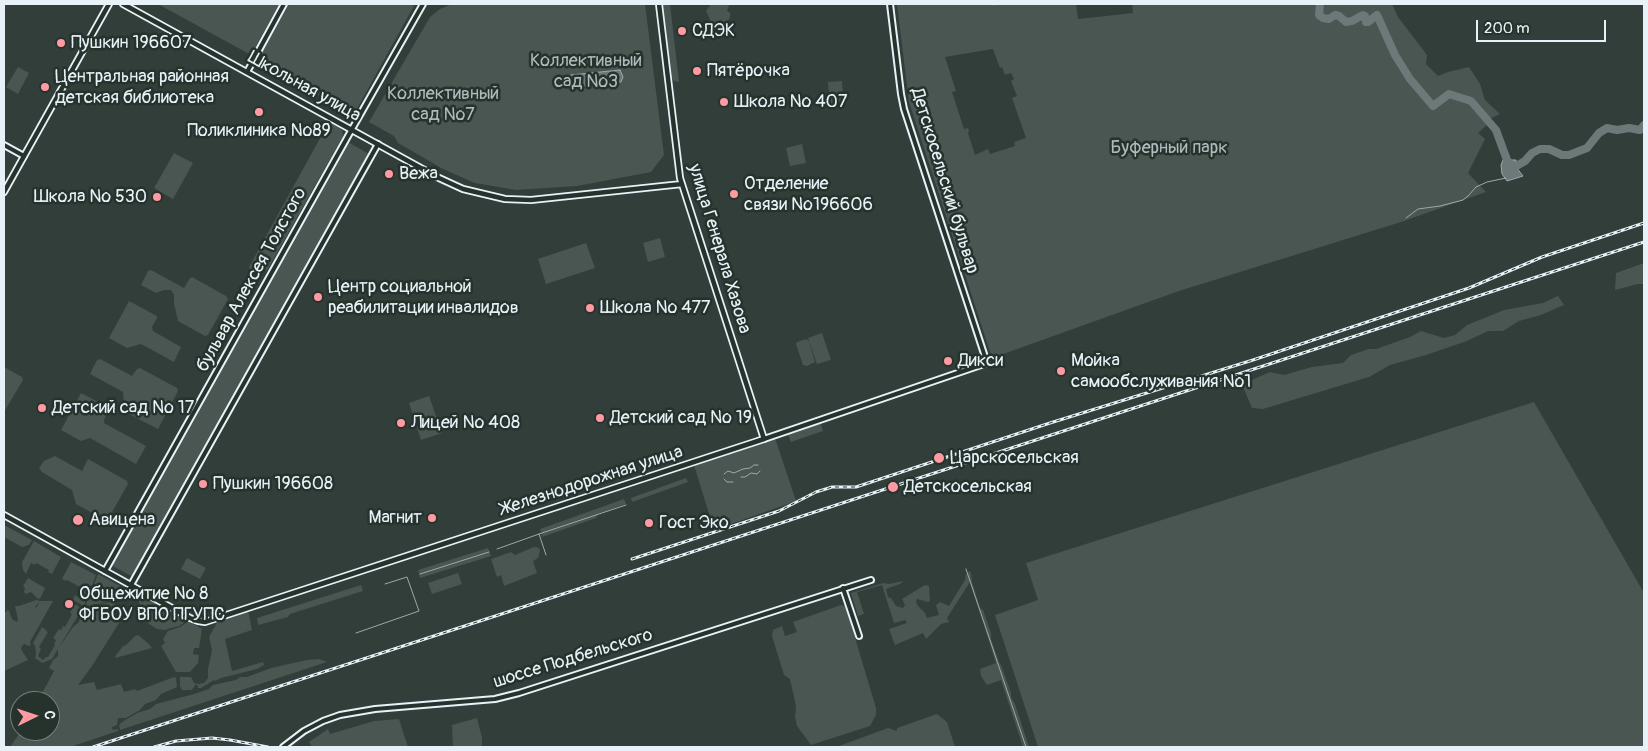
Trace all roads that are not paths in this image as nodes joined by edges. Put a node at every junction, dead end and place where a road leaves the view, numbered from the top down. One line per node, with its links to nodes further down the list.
1 (109, 4): 11 (street)
2 (122, 4): 7 (street, Школьная улица)
3 (284, 4): 7 (street)
4 (424, 4): 8 (street, бульвар Алексея Толстого)
5 (659, 4): 12 (street, улица Генерала Хазова)
6 (890, 4): 14 (street, Детскосельский бульвар)
7 (247, 72): 8 (street, Школьная улица)
8 (352, 129): 9 (street, Школьная улица); 17 (street, бульвар Алексея Толстого)
9 (378, 144): 12 (street, Школьная улица); 19 (street)
10 (4, 145): 11 (street)
11 (24, 156): 13 (street)
12 (682, 184): 15 (street, улица Генерала Хазова)
13 (4, 192)
14 (987, 364): 15 (street, Железнодорожная улица)
15 (764, 439): 19 (street, Железнодорожная улица)
16 (4, 515): 17 (street)
17 (105, 571): 19 (street)
18 (871, 580): 20 (street, шоссе Подбельского)
19 (131, 585)
20 (843, 588): 21 (street); 22 (street, шоссе Подбельского)
21 (859, 636)
22 (283, 747)

